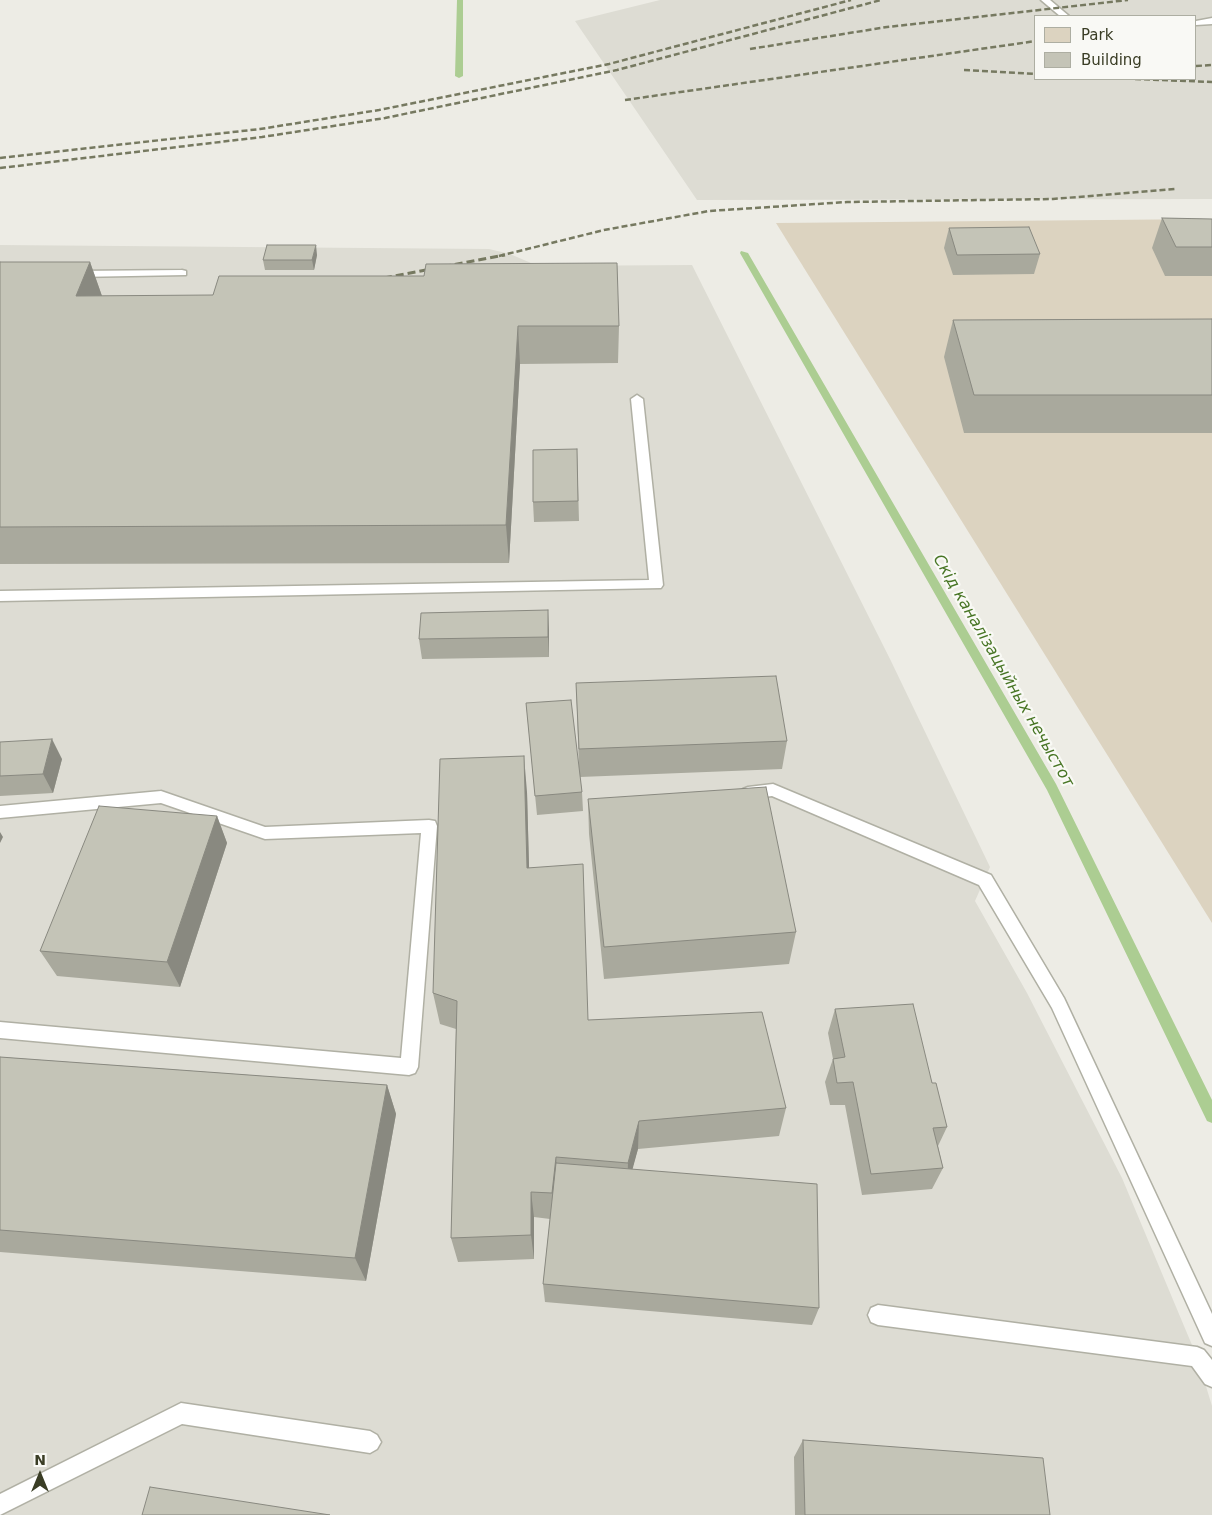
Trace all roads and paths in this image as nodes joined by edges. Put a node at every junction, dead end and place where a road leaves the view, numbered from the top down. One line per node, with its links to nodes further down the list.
1 (1045, 0): 2 (lane)
2 (1064, 15)
3 (1212, 21): 4 (lane)
4 (1197, 23)
5 (182, 273): 6 (lane)
6 (67, 274)
7 (637, 399): 8 (lane)
8 (0, 596)
9 (734, 794): 13 (lane)
10 (0, 812): 11 (lane)
11 (0, 1030)
12 (878, 1315): 14 (lane)
13 (1212, 1336)
14 (1212, 1377)
15 (370, 1442): 16 (lane)
16 (0, 1505)

